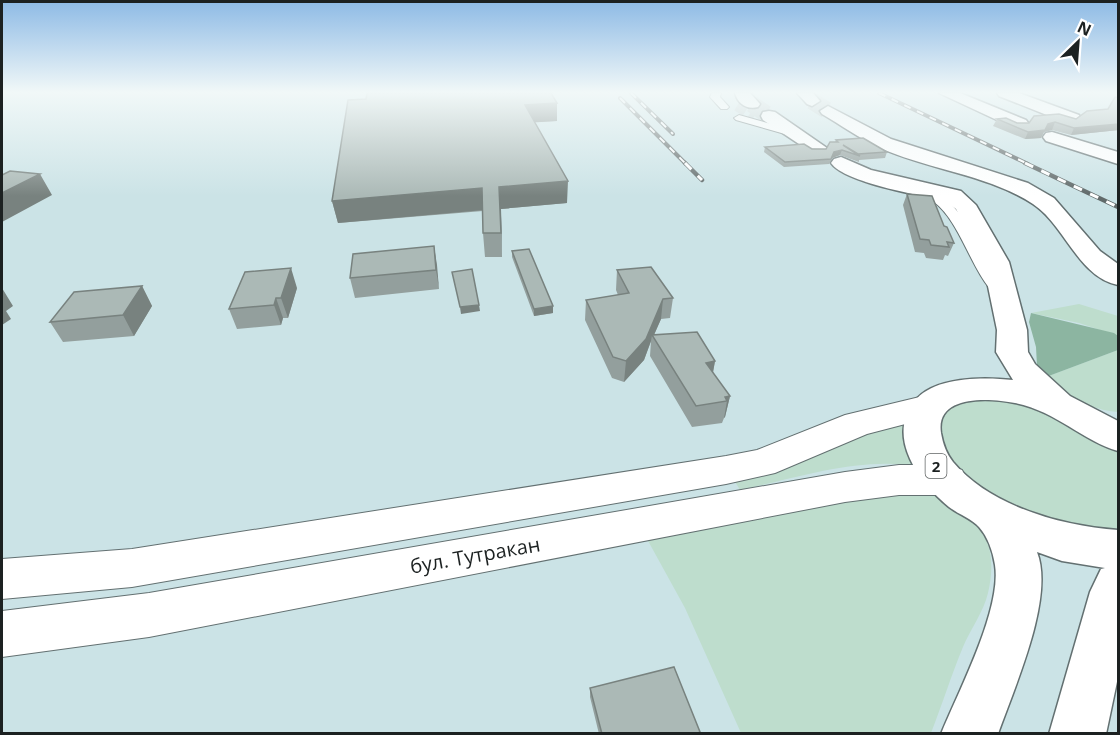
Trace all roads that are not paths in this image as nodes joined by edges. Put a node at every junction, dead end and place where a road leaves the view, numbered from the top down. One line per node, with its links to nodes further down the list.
1 (784, 127): 4 (highway)
2 (858, 127): 7 (highway)
3 (1052, 137): 5 (highway)
4 (818, 148)
5 (1119, 158)
6 (841, 163): 8 (highway)
7 (1119, 277)
8 (1012, 352): 9 (highway); 10 (highway)
9 (943, 399): 10 (highway); 12 (highway, 2); 15 (main road)
10 (1063, 407): 11 (highway)
11 (1112, 430)
12 (948, 480): 13 (highway, 2); 17 (main road, бул. Тутракан)
13 (995, 516): 14 (highway, 2); 18 (highway, 2)
14 (1119, 549)
15 (2, 579)
16 (1119, 584): 19 (highway)
17 (2, 634)
18 (969, 734)
19 (1077, 734)

